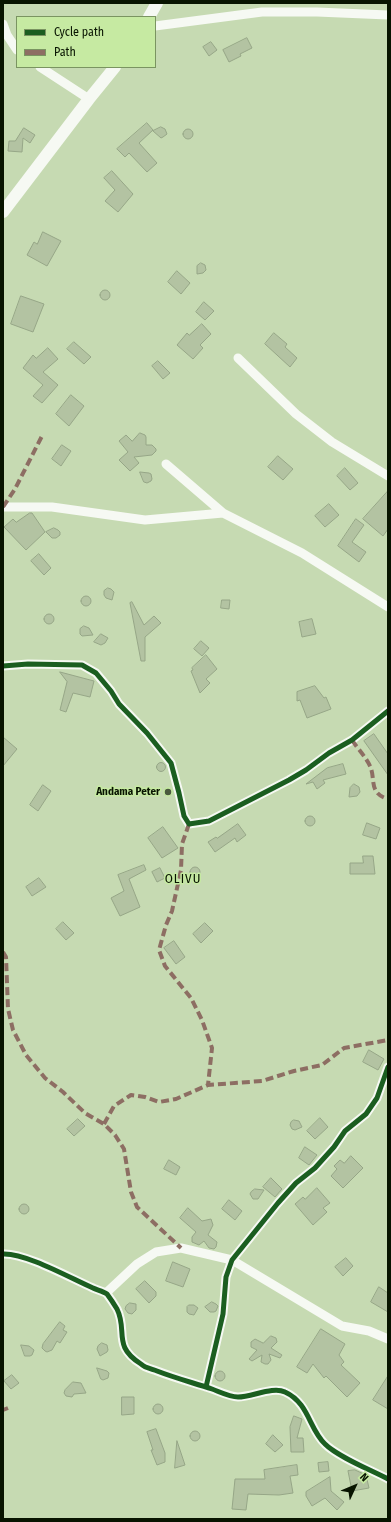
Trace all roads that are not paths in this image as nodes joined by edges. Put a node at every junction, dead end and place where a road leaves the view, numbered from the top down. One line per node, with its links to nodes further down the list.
1 (157, 3): 3 (street)
2 (388, 15): 5 (street)
3 (150, 16)
4 (3, 24): 6 (street)
5 (156, 26)
6 (16, 48)
7 (42, 68): 9 (street)
8 (114, 68): 9 (street)
9 (89, 99): 10 (street)
10 (3, 212)
11 (238, 358): 13 (street)
12 (166, 464): 15 (street)
13 (388, 476)
14 (3, 507): 15 (street)
15 (223, 513): 16 (street)
16 (388, 608)
17 (3, 666): 18 (street)
18 (388, 711)
19 (388, 1066): 21 (street)
20 (3, 1254): 22 (street)
21 (232, 1260): 22 (street); 23 (street); 24 (street)
22 (106, 1293): 24 (street)
23 (388, 1339)
24 (206, 1387): 25 (street)
25 (388, 1479)

